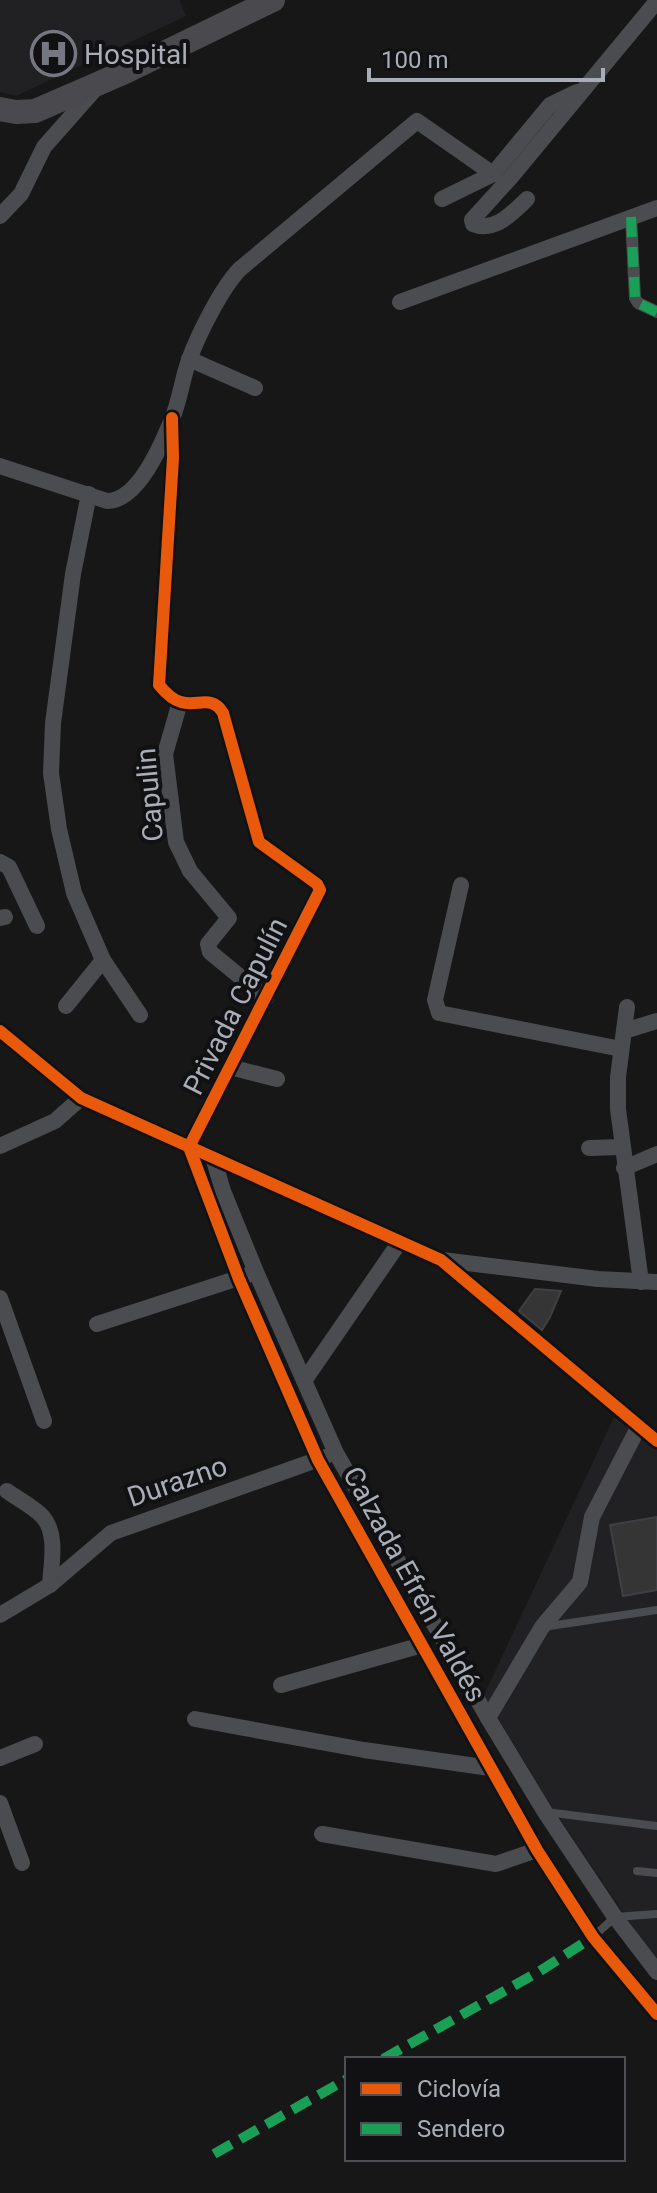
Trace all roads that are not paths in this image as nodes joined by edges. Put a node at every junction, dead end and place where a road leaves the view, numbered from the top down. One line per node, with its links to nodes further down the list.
1 (273, 0): 3 (main road)
2 (657, 1): 4 (street)
3 (101, 83): 5 (main road); 10 (street)
4 (583, 90): 6 (street); 8 (street)
5 (0, 109)
6 (493, 174): 7 (street); 14 (street)
7 (442, 199)
8 (527, 199)
9 (657, 208): 11 (street)
10 (0, 216)
11 (631, 217): 12 (street); 13 (street)
12 (400, 302)
13 (657, 312)
14 (189, 359): 15 (street); 16 (street)
15 (255, 388)
16 (172, 418): 18 (street); 19 (street)
17 (0, 466): 18 (street)
18 (89, 494): 24 (street)
19 (180, 702): 22 (street, Capulin); 25 (street, Privada Capulín)
20 (0, 862): 23 (street)
21 (461, 885): 32 (street)
22 (229, 918): 25 (street, Privada Capulín)
23 (37, 926)
24 (103, 960): 26 (street); 28 (street)
25 (266, 998): 33 (street, Privada Capulín)
26 (66, 1006)
27 (627, 1007): 31 (street)
28 (140, 1015)
29 (657, 1021): 31 (street)
30 (0, 1031): 35 (street)
31 (624, 1031): 32 (street)
32 (621, 1049): 38 (street)
33 (230, 1067): 34 (street); 37 (street, Privada Capulín)
34 (277, 1079)
35 (81, 1098): 36 (street); 37 (street)
36 (0, 1146)
37 (189, 1147): 41 (street); 46 (street, Calzada Efrén Valdés)
38 (621, 1147): 39 (street); 42 (street)
39 (589, 1148)
40 (657, 1154): 42 (street)
41 (213, 1157): 43 (street); 45 (street, Calzada Efrén Valdés)
42 (624, 1168): 47 (street)
43 (399, 1243): 44 (street); 50 (street)
44 (441, 1260): 47 (street); 52 (street)
45 (256, 1272): 46 (street); 50 (street, Calzada Efrén Valdés)
46 (239, 1279): 49 (street); 55 (street, Calzada Efrén Valdés)
47 (649, 1282)
48 (0, 1298): 51 (street)
49 (97, 1324)
50 (304, 1381): 54 (street, Calzada Efrén Valdés)
51 (44, 1421)
52 (638, 1428): 53 (street); 62 (street)
53 (657, 1441)
54 (336, 1453): 55 (street, Durazno); 58 (street, Calzada Efrén Valdés)
55 (318, 1460): 57 (street, Durazno); 59 (street, Calzada Efrén Valdés)
56 (7, 1491): 57 (street)
57 (50, 1585): 61 (street, Durazno)
58 (416, 1592): 59 (street); 65 (street, Calzada Efrén Valdés)
59 (398, 1603): 63 (street, Calzada Efrén Valdés)
60 (657, 1610): 62 (lane)
61 (0, 1615)
62 (542, 1627): 65 (street)
63 (422, 1645): 64 (street); 69 (street, Calzada Efrén Valdés)
64 (281, 1685)
65 (488, 1718): 71 (street, Calzada Efrén Valdés)
66 (195, 1719): 69 (street)
67 (35, 1744): 68 (street)
68 (0, 1758)
69 (490, 1768): 74 (street, Calzada Efrén Valdés)
70 (0, 1803): 75 (street)
71 (545, 1812): 72 (lane); 79 (street, Calzada Efrén Valdés)
72 (657, 1826)
73 (322, 1834): 74 (street)
74 (537, 1850): 80 (street, Calzada Efrén Valdés)
75 (22, 1863)
76 (637, 1871): 77 (lane)
77 (657, 1873)
78 (657, 1914): 79 (lane)
79 (615, 1917): 80 (lane); 81 (street, Calzada Efrén Valdés)
80 (593, 1937): 82 (street, Calzada Efrén Valdés)
81 (657, 1972)
82 (657, 2014)

